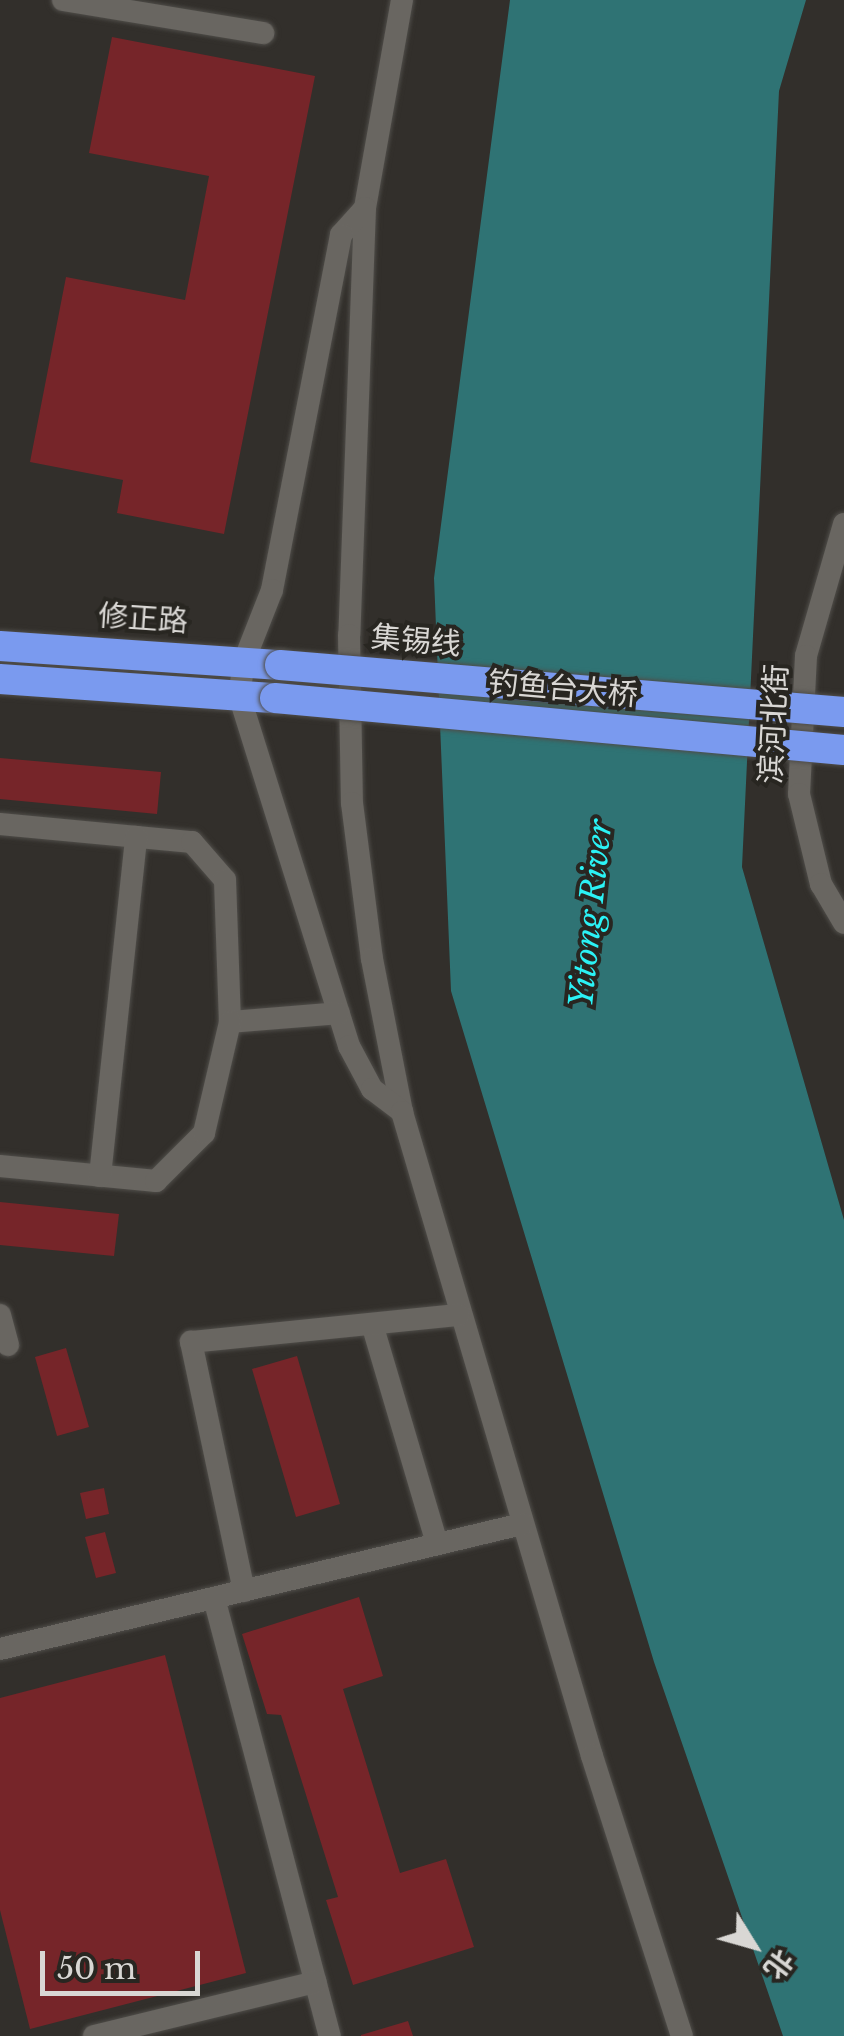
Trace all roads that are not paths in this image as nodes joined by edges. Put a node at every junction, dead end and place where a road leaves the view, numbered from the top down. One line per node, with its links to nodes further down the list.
1 (63, 0): 3 (street)
2 (402, 0): 4 (street)
3 (263, 33)
4 (365, 208): 7 (street); 18 (street)
5 (844, 524): 15 (street, 滨河北街)
6 (0, 646): 7 (highway, 修正路)
7 (244, 661): 8 (highway, 修正路); 10 (street)
8 (280, 665): 11 (highway, 集锡线, bridge)
9 (0, 678): 10 (highway)
10 (239, 696): 12 (highway, 钓鱼台大桥, bridge); 16 (street)
11 (844, 712)
12 (844, 750)
13 (0, 824): 14 (street)
14 (136, 837): 17 (street); 20 (street)
15 (844, 923)
16 (339, 1013): 17 (street); 18 (street)
17 (230, 1022): 20 (street)
18 (402, 1112): 22 (street)
19 (0, 1166): 20 (street)
20 (100, 1176)
21 (0, 1315): 24 (street)
22 (460, 1316): 23 (street); 25 (street)
23 (372, 1324): 26 (street); 27 (street)
24 (8, 1344)
25 (522, 1524): 26 (street); 34 (street)
26 (438, 1544): 27 (street)
27 (244, 1590): 28 (street)
28 (214, 1598): 29 (street); 30 (street)
29 (0, 1648)
30 (316, 1982): 31 (street); 33 (street)
31 (169, 2027): 32 (street)
32 (94, 2036)
33 (330, 2036)
34 (682, 2036)

